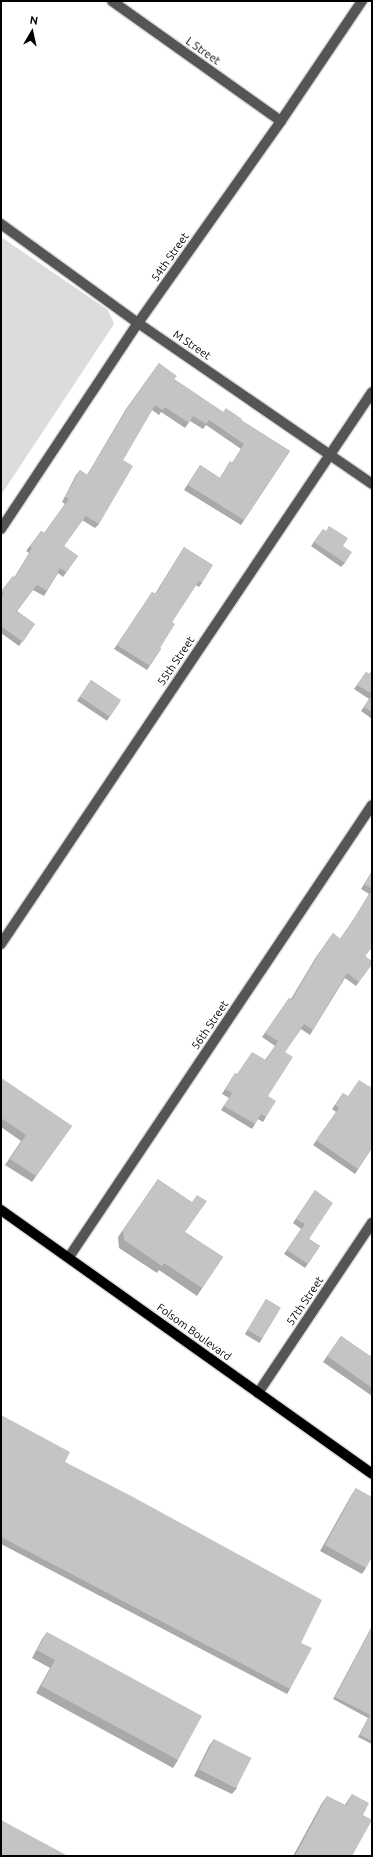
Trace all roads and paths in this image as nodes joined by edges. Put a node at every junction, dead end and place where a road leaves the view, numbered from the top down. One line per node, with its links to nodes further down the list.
1 (112, 1): 3 (street, L Street)
2 (362, 1): 3 (street, 54th Street)
3 (281, 121): 5 (street, 54th Street)
4 (1, 224): 5 (street, M Street)
5 (138, 322): 7 (street, M Street); 9 (street, 54th Street)
6 (372, 392): 7 (street, 55th Street)
7 (330, 454): 8 (street, M Street); 11 (street, 55th Street)
8 (372, 484)
9 (1, 529)
10 (372, 805): 14 (street, 56th Street)
11 (1, 944)
12 (1, 1210): 14 (main road, Folsom Boulevard)
13 (372, 1223): 15 (street, 57th Street)
14 (69, 1257): 15 (main road, Folsom Boulevard)
15 (258, 1393): 16 (main road, Folsom Boulevard)
16 (372, 1474)

